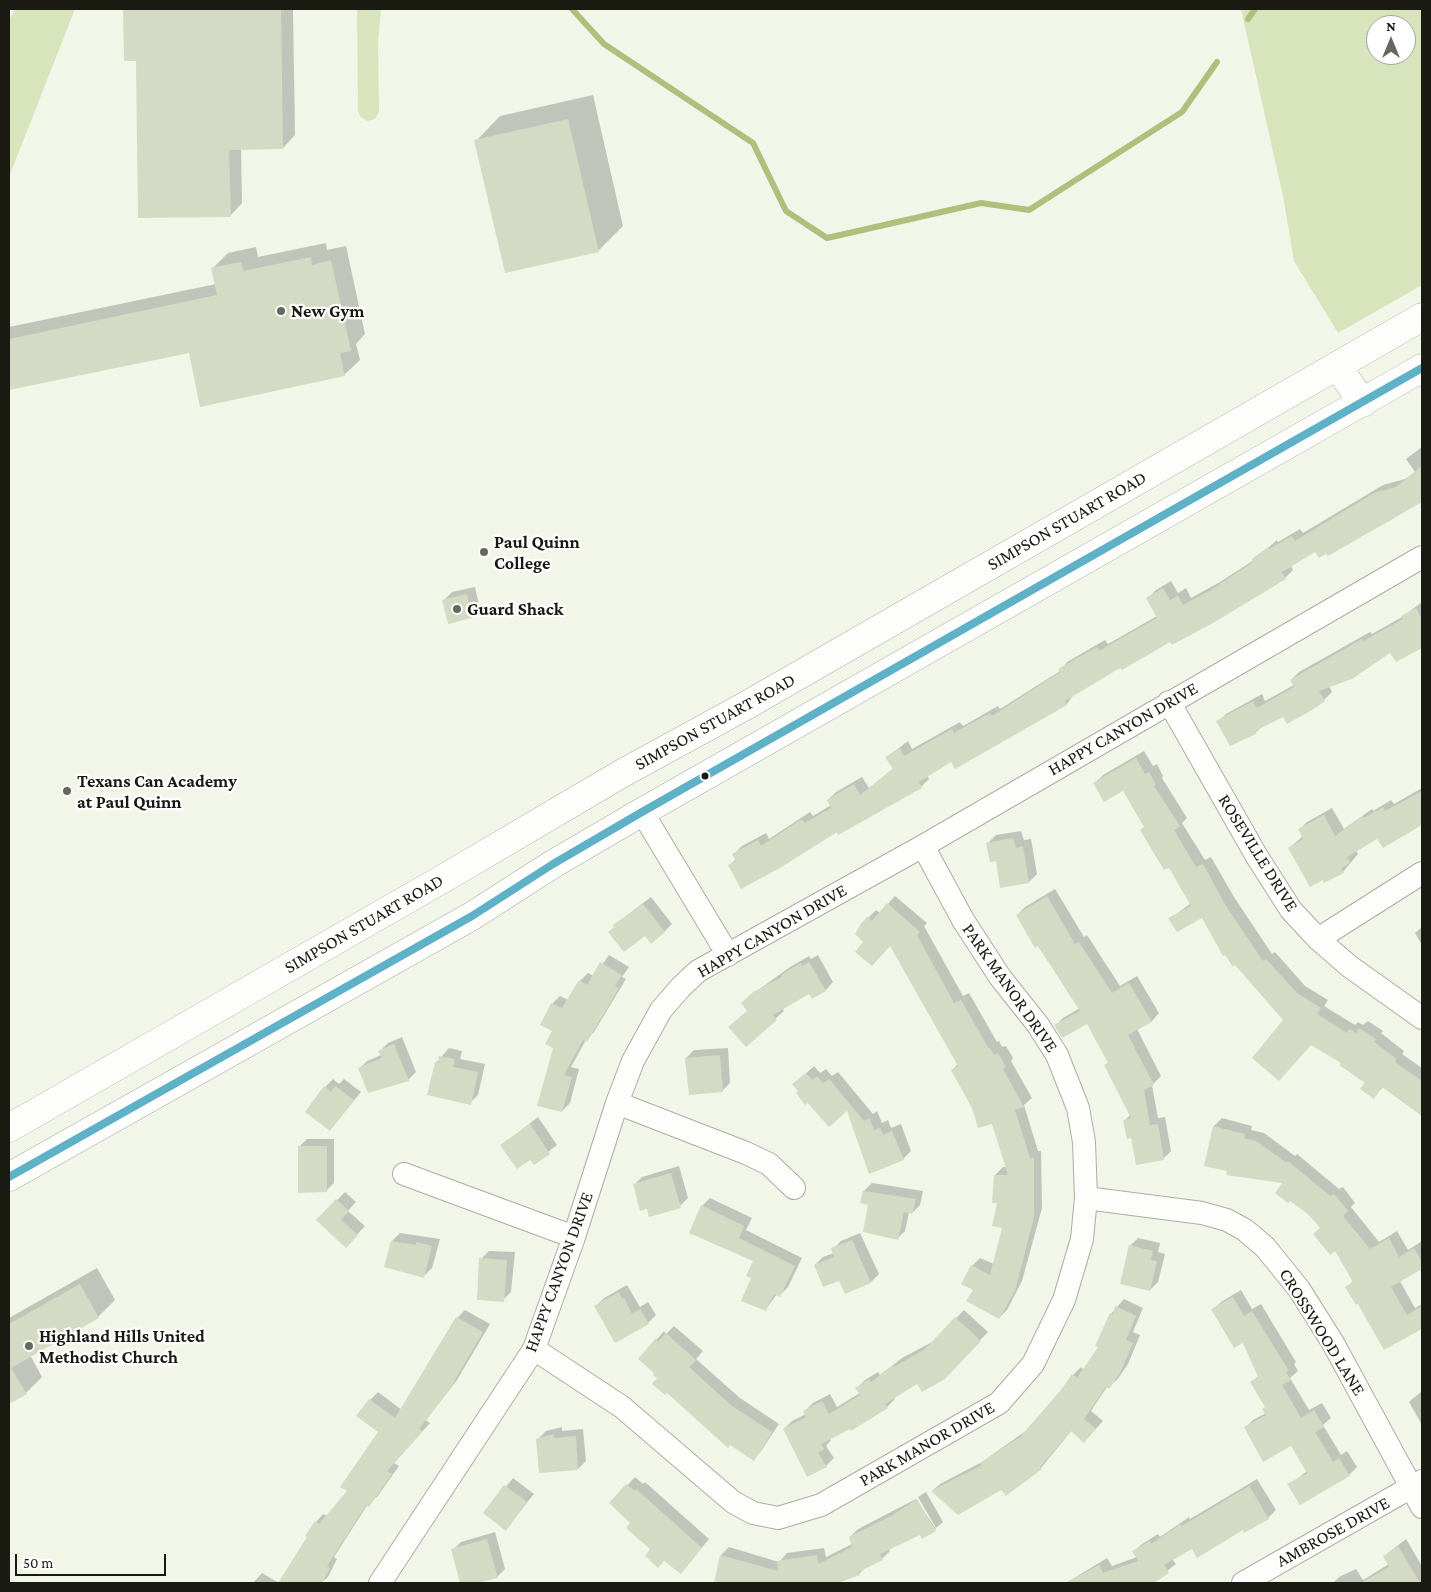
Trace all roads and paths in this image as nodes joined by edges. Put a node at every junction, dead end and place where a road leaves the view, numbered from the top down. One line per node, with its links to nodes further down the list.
1 (1422, 316): 2 (main road, SIMPSON STUART ROAD)
2 (1337, 366): 4 (main road); 7 (main road, SIMPSON STUART ROAD)
3 (1422, 368): 4 (main road)
4 (1363, 403): 8 (main road)
5 (1422, 557): 6 (street, HAPPY CANYON DRIVE)
6 (1169, 702): 9 (street, HAPPY CANYON DRIVE); 11 (street, ROSEVILLE DRIVE)
7 (621, 774): 8 (main road); 15 (main road, SIMPSON STUART ROAD)
8 (642, 812): 12 (street); 17 (main road)
9 (923, 846): 12 (street, HAPPY CANYON DRIVE); 19 (street, PARK MANOR DRIVE)
10 (1422, 873): 11 (street)
11 (1318, 939): 13 (street, ROSEVILLE DRIVE)
12 (728, 955): 14 (street, HAPPY CANYON DRIVE)
13 (1422, 1018)
14 (616, 1103): 18 (street); 20 (street, HAPPY CANYON DRIVE)
15 (9, 1128)
16 (404, 1174): 20 (street)
17 (9, 1177)
18 (794, 1188)
19 (1086, 1198): 21 (street, PARK MANOR DRIVE); 22 (street, CROSSWOOD LANE)
20 (574, 1237): 21 (street, HAPPY CANYON DRIVE)
21 (534, 1349): 24 (street, HAPPY CANYON DRIVE)
22 (1417, 1485): 23 (street, CROSSWOOD LANE); 25 (street, AMBROSE DRIVE)
23 (1422, 1508)
24 (383, 1582)
25 (1243, 1583)

